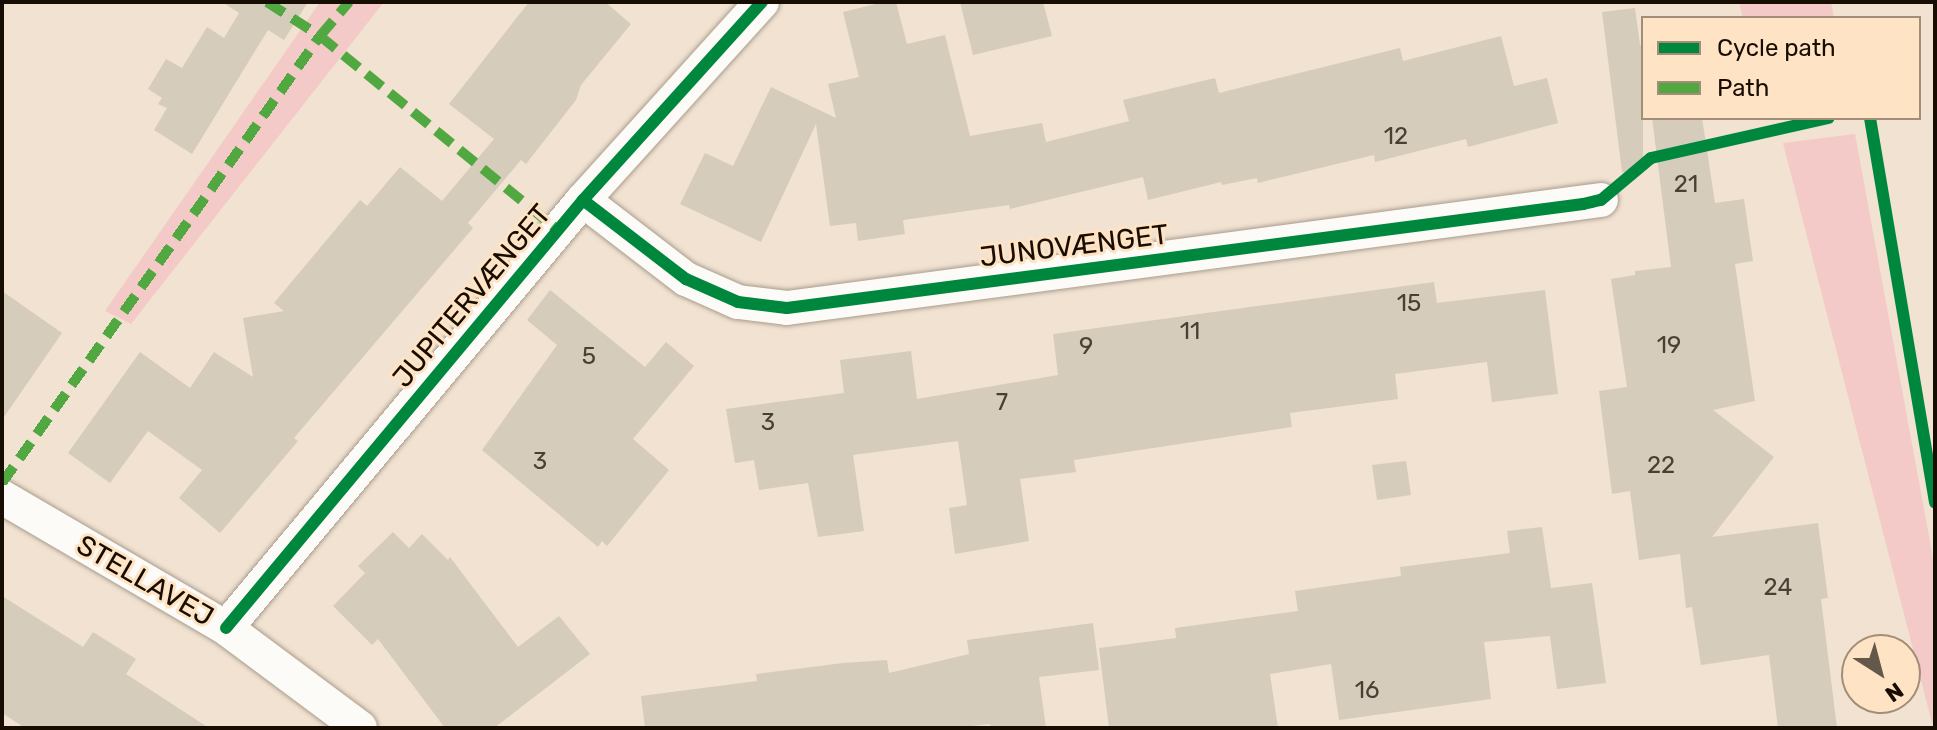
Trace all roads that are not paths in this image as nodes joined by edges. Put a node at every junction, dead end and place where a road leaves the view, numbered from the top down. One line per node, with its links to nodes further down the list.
1 (762, 2): 2 (street, JUPITERVÆNGET)
2 (583, 200): 3 (street, JUNOVÆNGET); 5 (street, JUPITERVÆNGET)
3 (1601, 200)
4 (2, 497): 5 (street, STELLAVEJ)
5 (226, 628): 6 (street, STELLAVEJ)
6 (360, 728)

